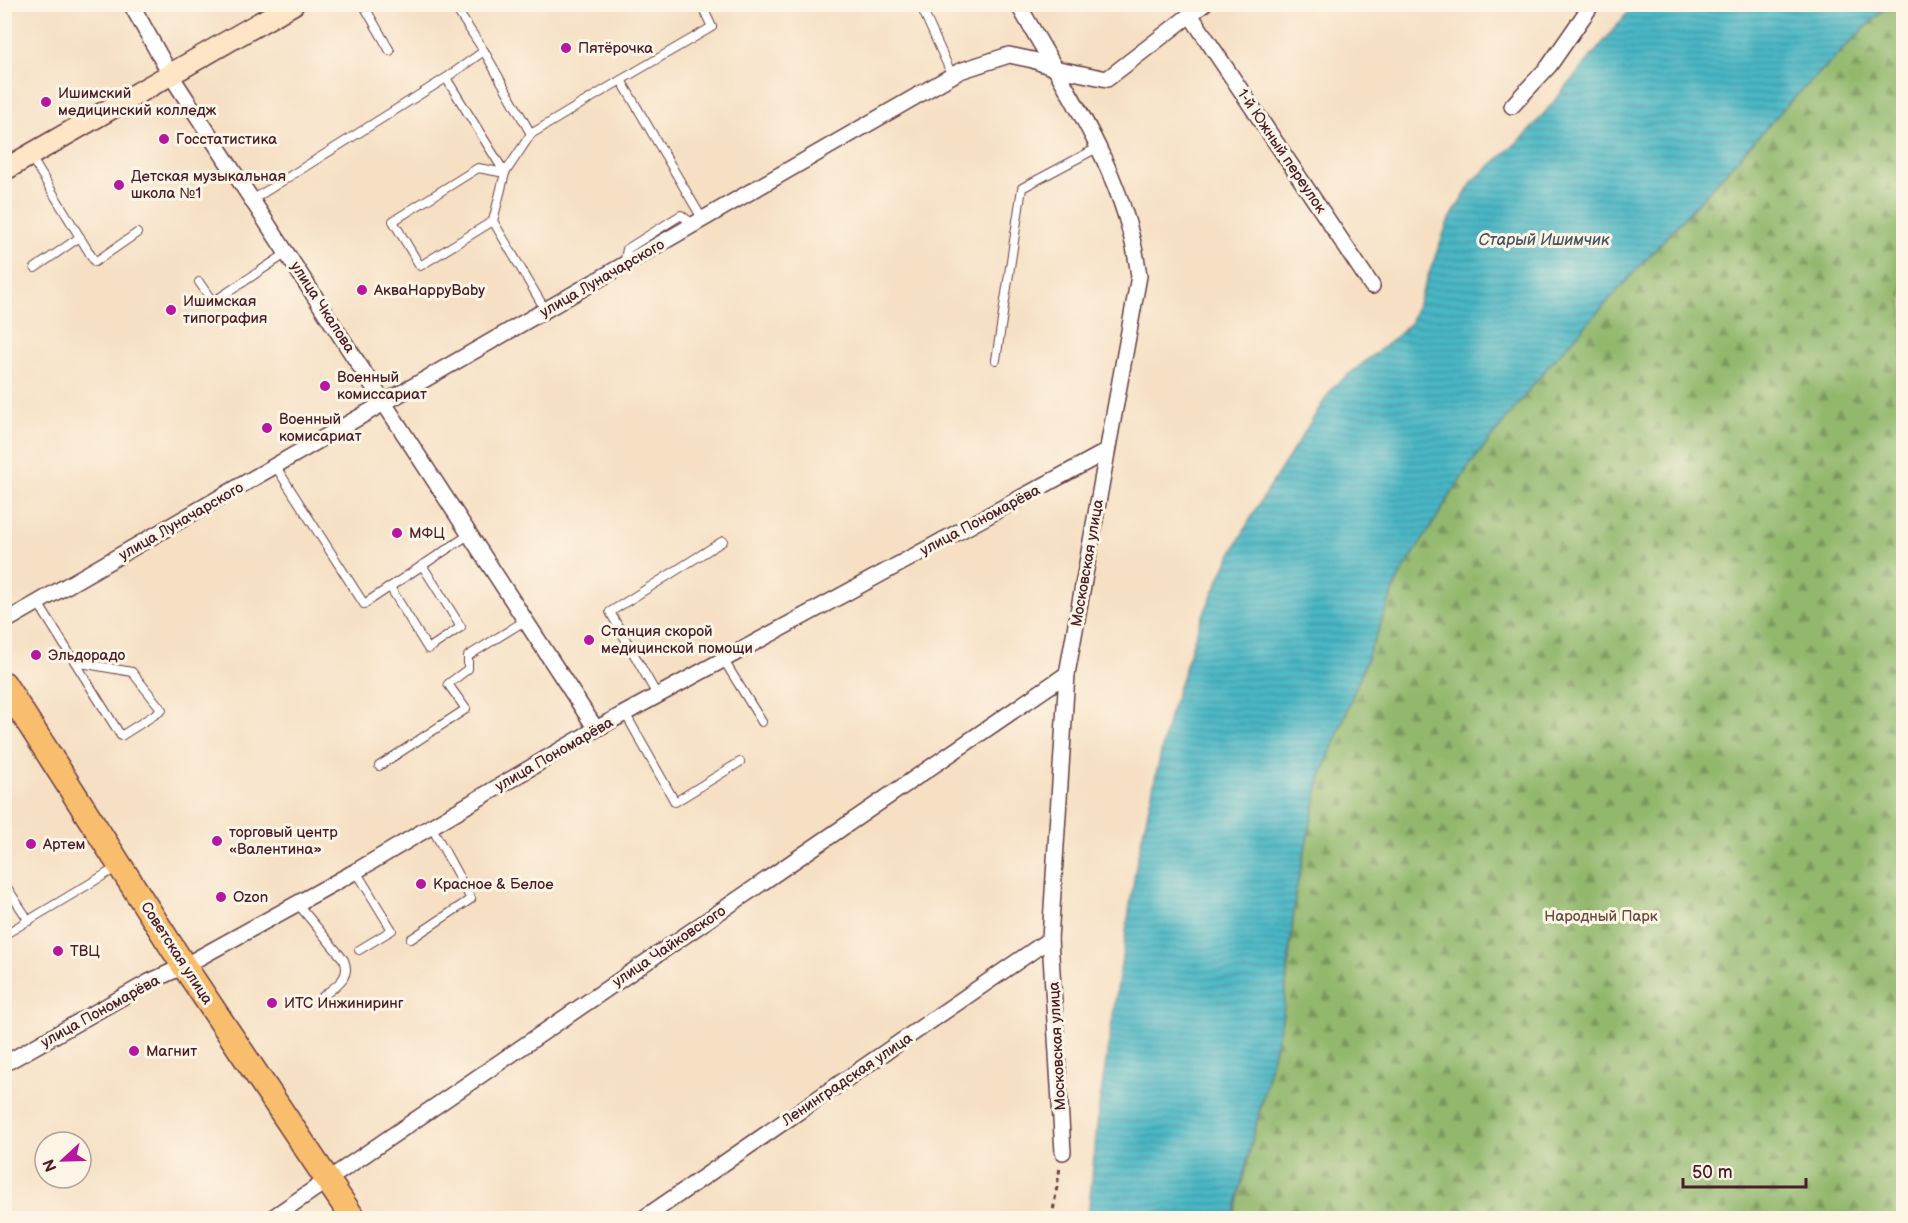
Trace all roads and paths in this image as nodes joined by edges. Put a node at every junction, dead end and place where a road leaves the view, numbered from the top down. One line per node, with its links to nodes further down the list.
1 (131, 4): 14 (street, улица Чкалова)
2 (293, 4): 14 (street)
3 (363, 4): 11 (lane)
4 (453, 4): 12 (lane)
5 (701, 4): 17 (lane)
6 (920, 4): 15 (lane)
7 (1018, 4): 13 (street, Московская улица)
8 (1204, 4): 10 (street, улица Луначарского)
9 (1593, 4): 18 (street)
10 (1191, 16): 13 (street, улица Луначарского); 32 (street, 1-й Южный переулок)
11 (390, 51)
12 (484, 51): 16 (lane); 19 (lane)
13 (1054, 68): 15 (street, улица Луначарского); 20 (street, Московская улица)
14 (170, 74): 21 (street); 24 (street, улица Чкалова)
15 (952, 75): 26 (street, улица Луначарского)
16 (446, 78): 23 (lane); 24 (lane)
17 (621, 80): 19 (lane); 26 (lane)
18 (1512, 106)
19 (531, 134): 23 (lane)
20 (1098, 147): 34 (lane); 36 (street, Московская улица)
21 (30, 155): 22 (street); 28 (lane)
22 (4, 170)
23 (505, 173): 25 (lane); 25 (lane)
24 (252, 200): 29 (street, улица Чкалова)
25 (493, 221): 33 (lane)
26 (698, 222): 33 (street, улица Луначарского)
27 (138, 233): 28 (lane)
28 (80, 237): 30 (lane)
29 (287, 253): 31 (lane); 35 (street, улица Чкалова)
30 (35, 268)
31 (199, 282)
32 (1372, 286)
33 (546, 311): 35 (street, улица Луначарского)
34 (996, 360)
35 (386, 404): 37 (street, улица Луначарского); 38 (street, улица Чкалова)
36 (1107, 451): 45 (street, улица Пономарёва); 47 (street, Московская улица)
37 (276, 466): 41 (lane); 42 (street, улица Луначарского)
38 (470, 534): 40 (lane); 43 (street, улица Чкалова)
39 (723, 541): 49 (lane)
40 (423, 566): 41 (lane); 41 (lane)
41 (390, 587)
42 (38, 603): 44 (street, улица Луначарского); 46 (lane)
43 (526, 620): 52 (street, улица Чкалова); 54 (lane)
44 (4, 622)
45 (723, 659): 49 (street, улица Пономарёва); 51 (lane)
46 (75, 662): 46 (lane)
47 (1067, 674): 63 (street, Московская улица); 69 (street, улица Чайковского)
48 (4, 684): 56 (main road, Советская улица)
49 (657, 695): 50 (street, улица Пономарёва)
50 (625, 713): 52 (street, улица Пономарёва); 53 (lane)
51 (762, 722)
52 (596, 729): 55 (street, улица Пономарёва)
53 (740, 762)
54 (379, 766)
55 (431, 826): 57 (street, улица Пономарёва); 62 (lane)
56 (120, 866): 60 (lane); 65 (main road, Советская улица)
57 (356, 871): 59 (street, улица Пономарёва); 64 (lane)
58 (4, 883): 60 (lane)
59 (296, 902): 65 (street, улица Пономарёва); 66 (lane)
60 (29, 921): 61 (lane)
61 (4, 935)
62 (411, 939)
63 (1050, 939): 68 (street, Московская улица); 72 (street, Ленинградская улица)
64 (359, 950)
65 (184, 966): 67 (street, улица Пономарёва); 69 (main road, Советская улица)
66 (322, 997)
67 (4, 1064)
68 (1063, 1152): 73 (path)
69 (327, 1180): 70 (street, улица Чайковского); 71 (main road, Советская улица)
70 (272, 1218)
71 (353, 1218)
72 (644, 1218)
73 (1052, 1218)

